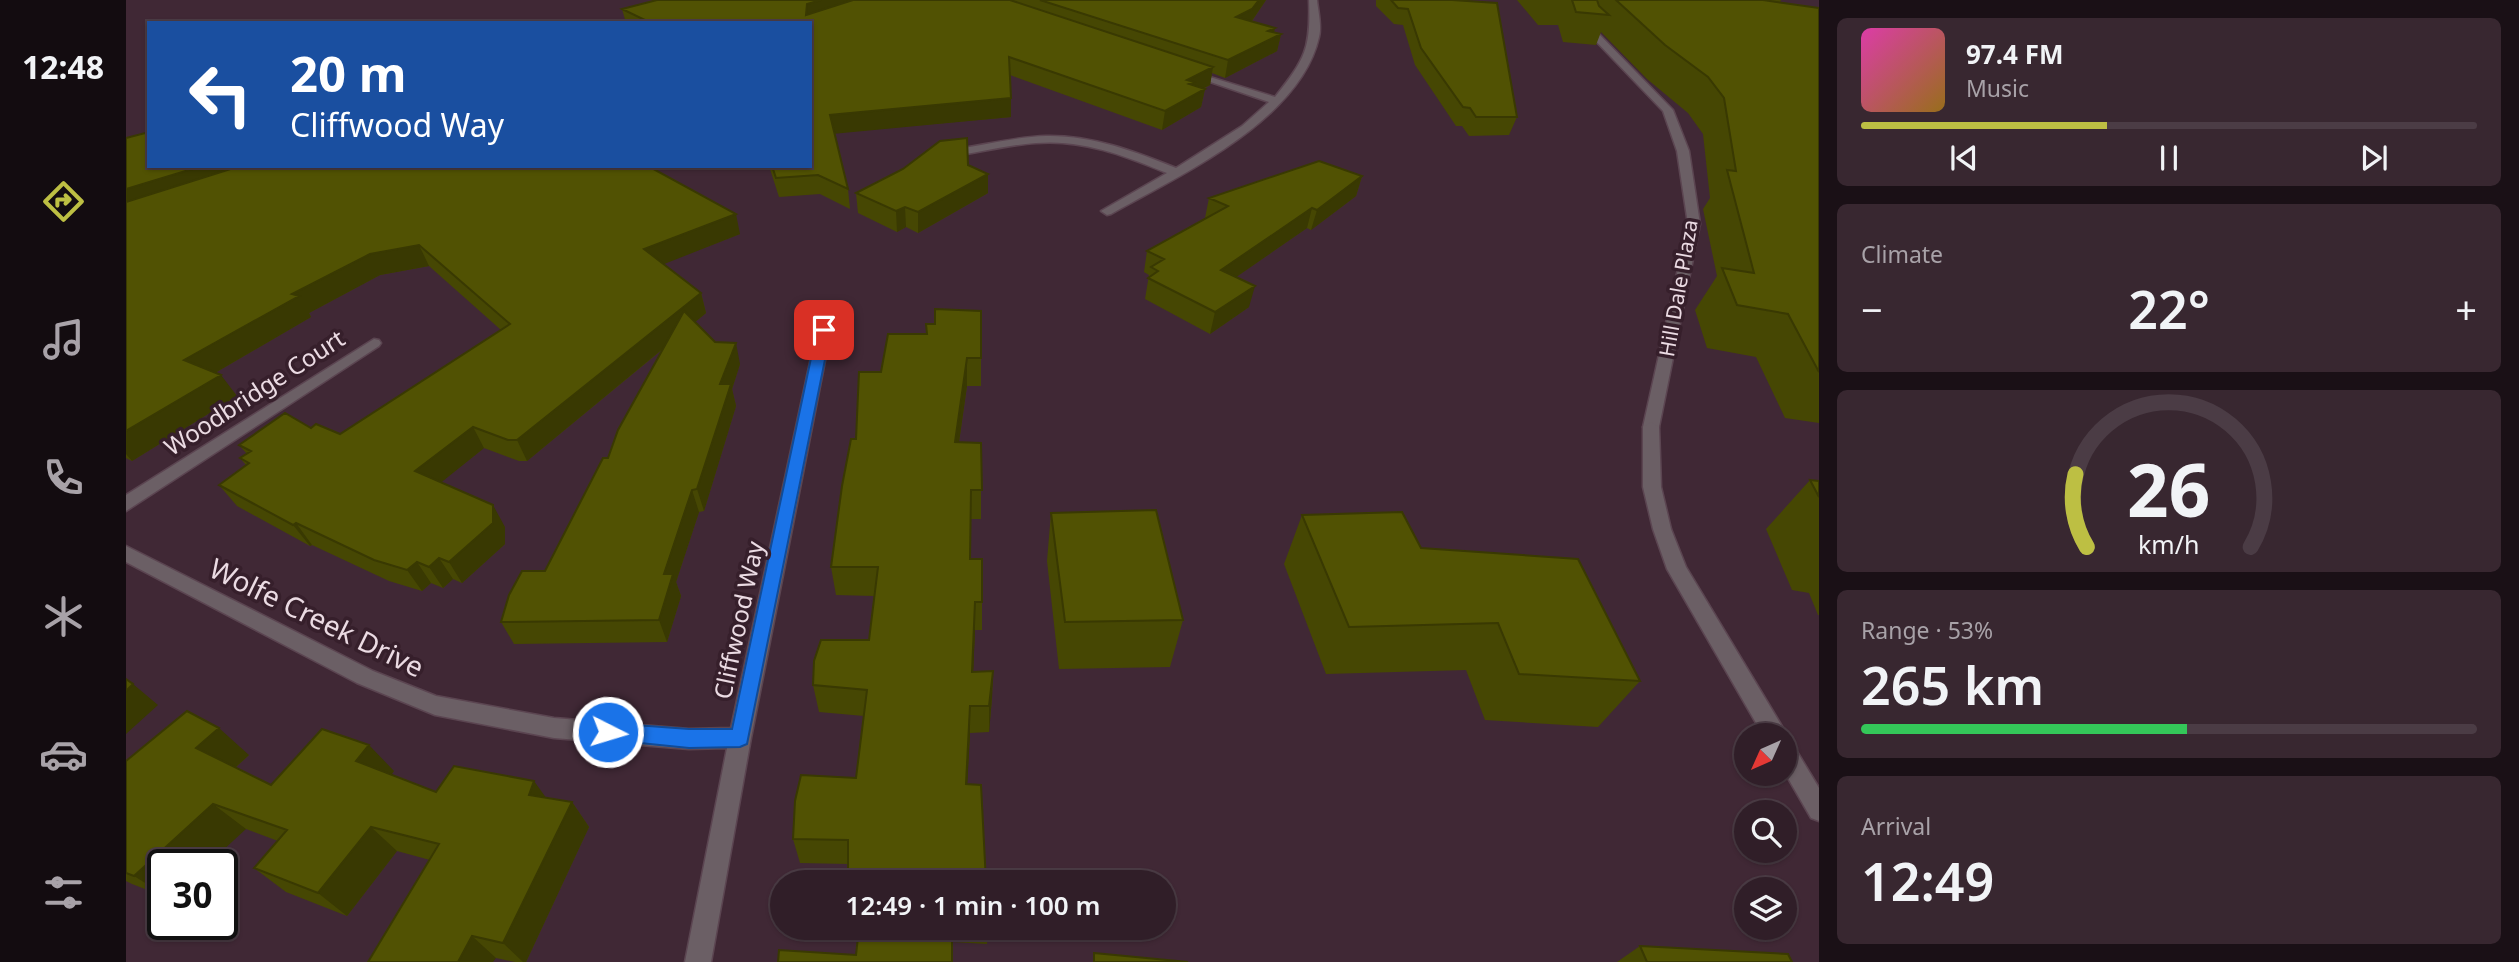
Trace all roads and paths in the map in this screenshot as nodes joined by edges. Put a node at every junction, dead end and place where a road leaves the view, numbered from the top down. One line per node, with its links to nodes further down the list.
1 (1313, 0): 4 (street)
2 (1585, 12): 12 (street, Hill Dale Plaza)
3 (1184, 70): 4 (street)
4 (1277, 101): 6 (street)
5 (931, 155): 6 (street)
6 (1175, 172): 7 (street)
7 (1107, 211)
8 (824, 330): 13 (street, Cliffwood Way)
9 (374, 343): 10 (street, Woodbridge Court)
10 (126, 504)
11 (126, 553): 13 (street, Wolfe Creek Drive)
12 (1768, 723)
13 (740, 738): 16 (street, Cliffwood Way)
14 (1797, 772): 15 (street)
15 (1819, 810)
16 (698, 962)

